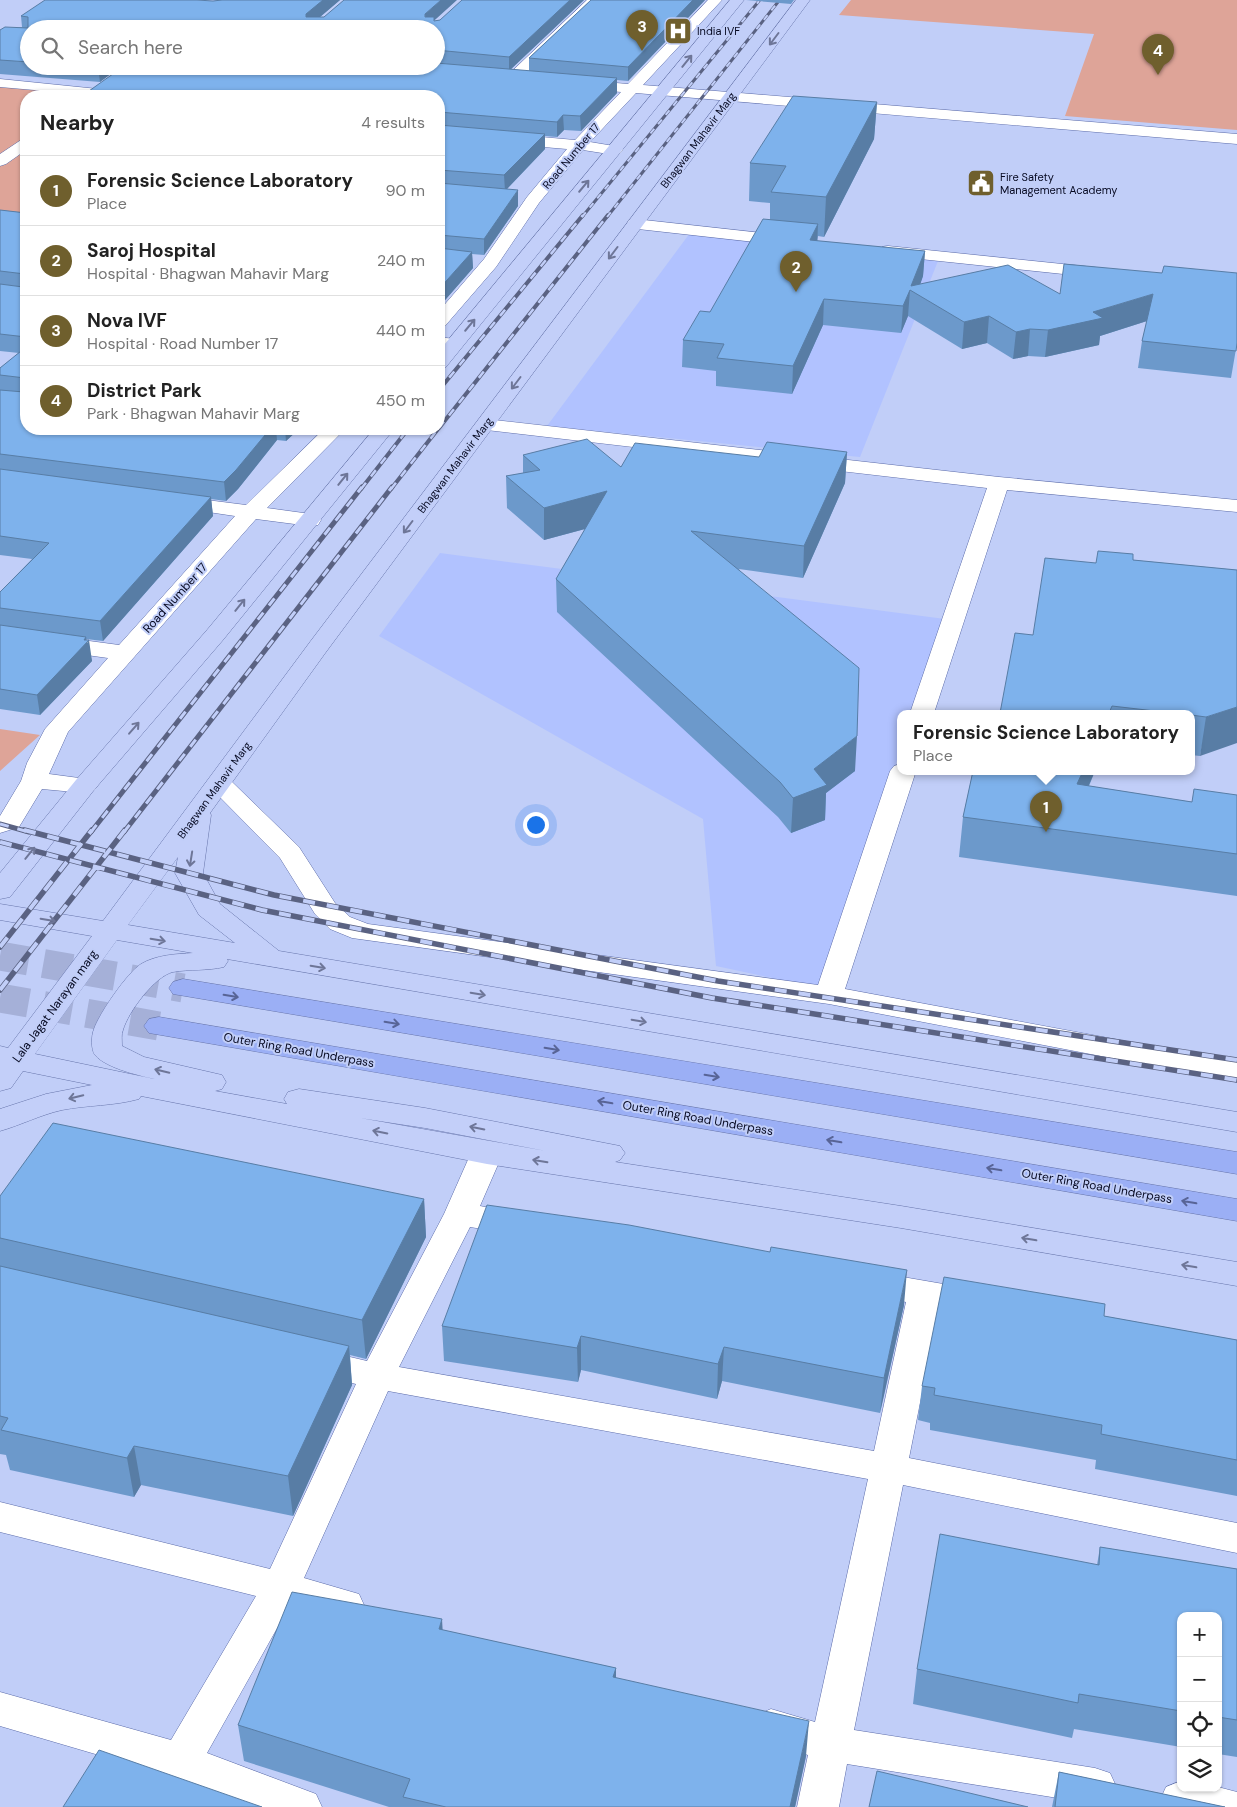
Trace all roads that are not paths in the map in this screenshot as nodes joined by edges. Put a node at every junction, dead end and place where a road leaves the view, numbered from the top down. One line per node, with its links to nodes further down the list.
1 (596, 0): 6 (street)
2 (715, 0): 11 (street, Road Number 17)
3 (737, 0): 14 (main road, one-way to 3)
4 (803, 0): 15 (main road, Bhagwan Mahavir Marg, one-way to 15)
5 (494, 76): 6 (street)
6 (513, 78): 7 (street)
7 (533, 80)
8 (113, 82): 13 (street)
9 (562, 82): 11 (street)
10 (0, 83): 12 (street)
11 (630, 88): 14 (street); 18 (street, Road Number 17)
12 (60, 90)
13 (101, 90)
14 (663, 91): 15 (street); 19 (main road)
15 (731, 96): 17 (street); 22 (main road, Bhagwan Mahavir Marg)
16 (445, 134): 18 (street)
17 (1237, 139)
18 (578, 145): 19 (street); 20 (street, Road Number 17)
19 (615, 150): 21 (main road, one-way to 19)
20 (526, 200): 21 (street); 26 (street, Road Number 17)
21 (571, 202): 27 (main road)
22 (635, 224): 23 (street); 31 (main road, Bhagwan Mahavir Marg, one-way to 31)
23 (808, 243)
24 (867, 249): 28 (street)
25 (471, 261): 26 (street)
26 (490, 263): 27 (street); 29 (street, Road Number 17)
27 (519, 266): 30 (main road, one-way to 27)
28 (1122, 275)
29 (445, 315)
30 (446, 344)
31 (485, 425): 34 (street); 44 (main road, Bhagwan Mahavir Marg, one-way to 44)
32 (329, 435): 37 (street, Road Number 17)
33 (379, 435): 38 (main road, one-way to 33)
34 (999, 483): 36 (street); 41 (street)
35 (155, 499): 37 (street)
36 (1237, 506)
37 (251, 512): 38 (street); 40 (street, Road Number 17)
38 (310, 520): 45 (main road, one-way to 38)
39 (0, 636): 40 (street)
40 (126, 653): 43 (street, Road Number 17)
41 (923, 710)
42 (902, 775): 53 (street)
43 (34, 781): 45 (street); 47 (street, Road Number 17)
44 (219, 783): 46 (main road, Bhagwan Mahavir Marg); 53 (street)
45 (85, 785): 48 (main road, one-way to 45)
46 (198, 811): 50 (main road, Bhagwan Mahavir Marg); 51 (main road, one-way to 51)
47 (0, 825)
48 (0, 891)
49 (0, 912): 50 (main road, one-way to 50)
50 (110, 931): 51 (main road, one-way to 51); 55 (main road, Lala Jagat Narayan marg)
51 (273, 960): 59 (main road, one-way to 59); 64 (main road, one-way to 51)
52 (183, 988): 61 (highway, one-way to 61)
53 (829, 995): 56 (street)
54 (159, 1026): 62 (highway, Outer Ring Road Underpass, one-way to 54)
55 (6, 1065): 57 (main road)
56 (1237, 1072)
57 (159, 1090): 58 (main road, one-way to 58); 60 (main road, one-way to 57)
58 (0, 1121)
59 (1237, 1122)
60 (487, 1152): 63 (street); 64 (main road, one-way to 60)
61 (1237, 1163)
62 (1237, 1210)
63 (460, 1214): 65 (street); 71 (street)
64 (901, 1217): 66 (main road, one-way to 64)
65 (547, 1229)
66 (1237, 1274)
67 (838, 1278): 68 (street)
68 (925, 1293): 69 (street); 72 (street)
69 (1003, 1306)
70 (290, 1356): 71 (street)
71 (377, 1376): 72 (street); 75 (street)
72 (888, 1468): 74 (street); 79 (street)
73 (0, 1517): 75 (street)
74 (1237, 1538)
75 (281, 1587): 76 (street); 80 (street)
76 (376, 1614)
77 (0, 1709): 80 (street)
78 (736, 1717): 79 (street)
79 (831, 1744): 82 (street); 83 (street)
80 (181, 1761): 81 (street)
81 (301, 1807)
82 (818, 1807)
83 (1227, 1807)

